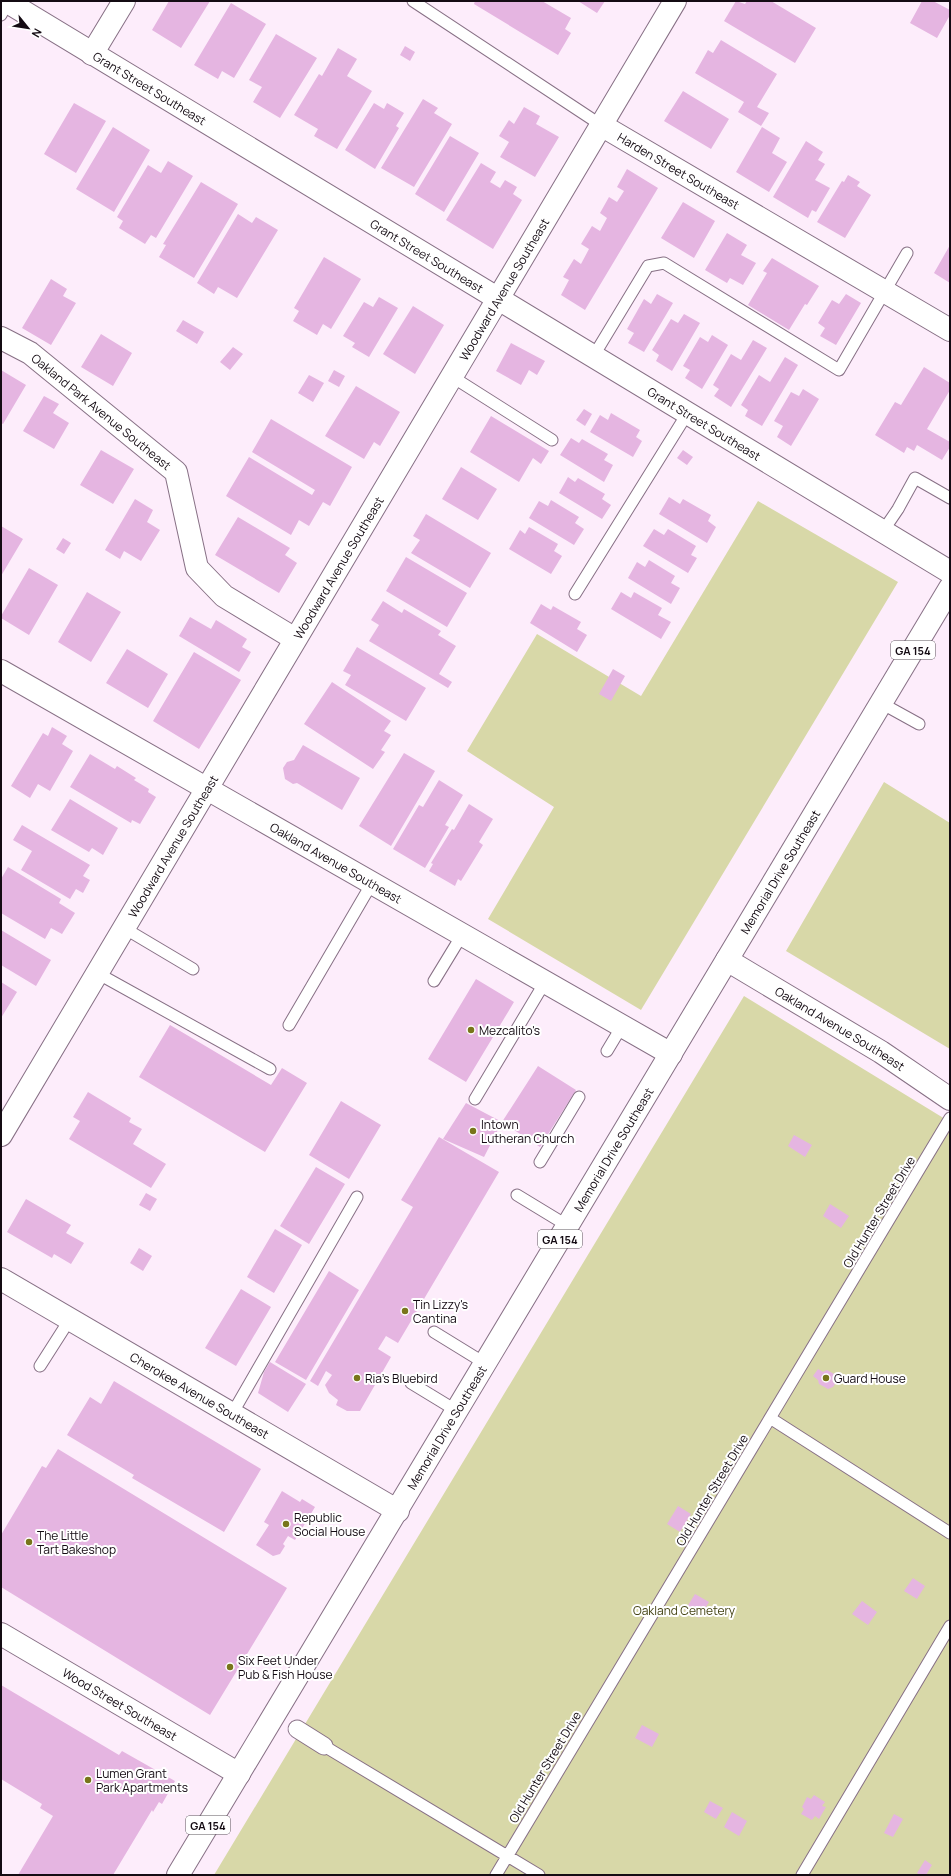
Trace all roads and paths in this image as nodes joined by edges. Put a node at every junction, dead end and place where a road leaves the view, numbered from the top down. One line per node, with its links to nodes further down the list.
1 (124, 1): 5 (street)
2 (413, 1): 6 (lane, Harden Street Southeast)
3 (674, 1): 6 (street, Woodward Avenue Southeast)
4 (5, 6): 5 (street, Grant Street Southeast)
5 (92, 54): 9 (street, Grant Street Southeast)
6 (601, 125): 8 (street, Harden Street Southeast); 9 (street, Woodward Avenue Southeast)
7 (906, 253): 8 (lane)
8 (884, 291): 10 (street, Harden Street Southeast); 12 (lane)
9 (498, 299): 12 (street, Grant Street Southeast); 13 (street, Woodward Avenue Southeast)
10 (950, 330)
11 (1, 338): 21 (street, Oakland Park Avenue Southeast)
12 (593, 356): 14 (street, Grant Street Southeast)
13 (452, 376): 15 (lane); 21 (street, Woodward Avenue Southeast)
14 (687, 414): 17 (street, Grant Street Southeast); 20 (lane)
15 (552, 440)
16 (950, 498): 17 (lane)
17 (883, 531): 18 (street, Grant Street Southeast)
18 (950, 572)
19 (950, 588): 23 (street, Memorial Drive Southeast / GA 154)
20 (575, 594)
21 (295, 639): 25 (street, Woodward Avenue Southeast)
22 (1, 671): 25 (street, Oakland Avenue Southeast)
23 (881, 703): 24 (lane); 29 (street, Memorial Drive Southeast / GA 154)
24 (919, 724)
25 (207, 789): 26 (street, Oakland Avenue Southeast); 27 (street, Woodward Avenue Southeast)
26 (372, 883): 28 (street, Oakland Avenue Southeast); 34 (lane)
27 (124, 928): 30 (lane); 31 (street, Woodward Avenue Southeast)
28 (462, 934): 32 (lane); 33 (street, Oakland Avenue Southeast)
29 (727, 960): 37 (street, Memorial Drive Southeast / GA 154); 41 (street, Oakland Avenue Southeast)
30 (194, 969)
31 (97, 973): 38 (lane); 43 (street, Woodward Avenue Southeast)
32 (434, 981)
33 (545, 982): 35 (street, Oakland Avenue Southeast); 40 (lane)
34 (289, 1025)
35 (622, 1026): 36 (lane); 37 (street, Oakland Avenue Southeast)
36 (607, 1051)
37 (671, 1054): 47 (street, Memorial Drive Southeast / GA 154)
38 (270, 1069)
39 (580, 1096): 44 (lane)
40 (475, 1099)
41 (950, 1099)
42 (950, 1118): 56 (lane, Old Hunter Street Drive)
43 (1, 1135)
44 (540, 1162)
45 (517, 1195): 47 (lane)
46 (356, 1197): 55 (lane)
47 (568, 1226): 51 (street, Memorial Drive Southeast / GA 154)
48 (1, 1279): 49 (street, Cherokee Avenue Southeast)
49 (70, 1319): 52 (lane); 55 (street, Cherokee Avenue Southeast)
50 (434, 1332): 51 (lane)
51 (486, 1364): 54 (street, Memorial Drive Southeast / GA 154)
52 (40, 1366)
53 (411, 1383): 54 (lane)
54 (458, 1410): 57 (street, Memorial Drive Southeast / GA 154)
55 (232, 1414): 57 (street, Cherokee Avenue Southeast)
56 (770, 1418): 58 (lane); 64 (lane, Old Hunter Street Drive)
57 (398, 1511): 63 (street, Memorial Drive Southeast / GA 154)
58 (950, 1533)
59 (950, 1626): 68 (lane)
60 (1, 1634): 63 (street, Wood Street Southeast)
61 (297, 1729): 62 (street)
62 (324, 1746): 64 (lane)
63 (239, 1774): 65 (street, Memorial Drive Southeast / GA 154)
64 (507, 1855): 66 (lane, Old Hunter Street Drive); 67 (lane)
65 (178, 1875)
66 (496, 1875)
67 (539, 1875)
68 (802, 1875)

